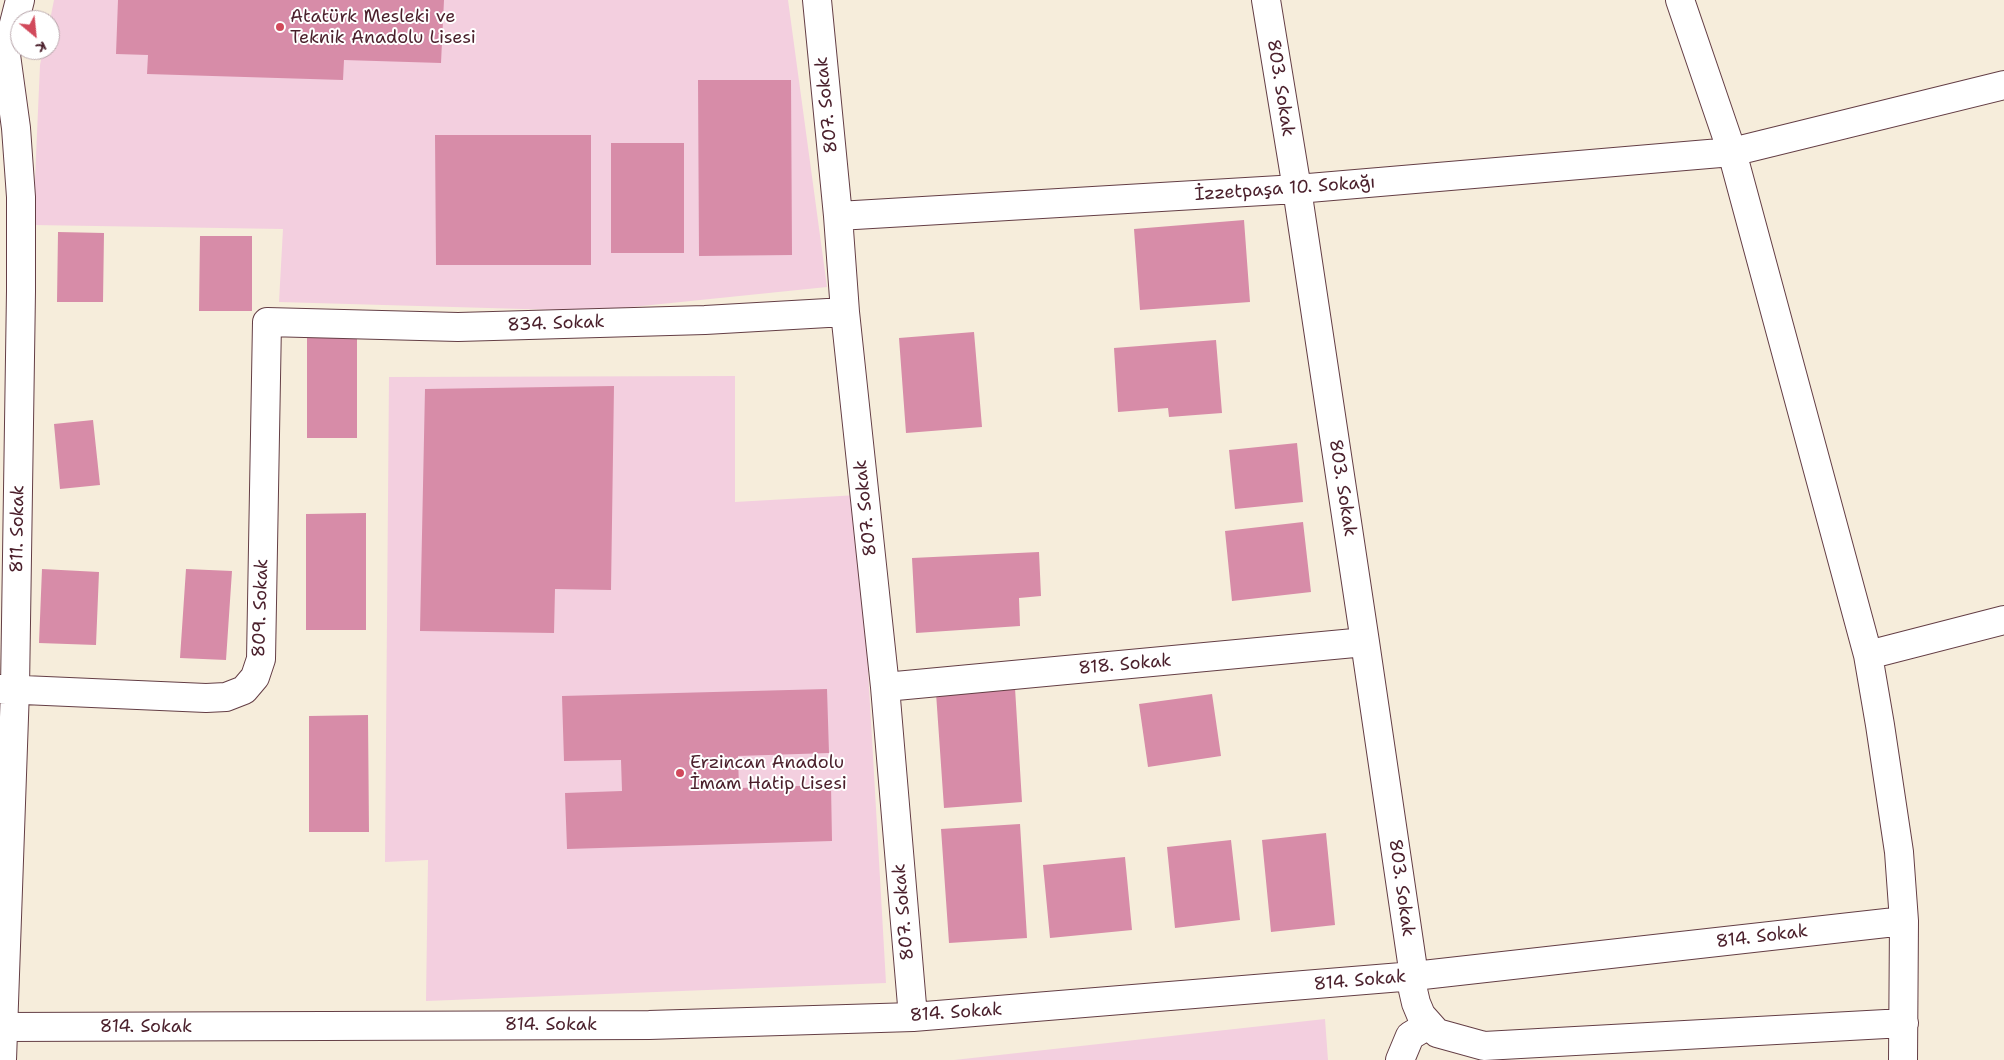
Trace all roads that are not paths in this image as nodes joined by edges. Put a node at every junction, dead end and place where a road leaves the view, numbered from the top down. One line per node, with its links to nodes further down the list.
1 (20, 0): 5 (street, 811. Sokak)
2 (817, 0): 9 (street, 807. Sokak)
3 (1266, 0): 8 (street, 803. Sokak)
4 (1680, 0): 7 (street)
5 (3, 55): 16 (street, 811. Sokak)
6 (2004, 85): 7 (street, İzzetpaşa 10. Sokağı)
7 (1732, 152): 8 (street, İzzetpaşa 10. Sokağı); 14 (street)
8 (1297, 189): 9 (street, İzzetpaşa 10. Sokağı); 13 (street, 803. Sokak)
9 (838, 216): 10 (street, 807. Sokak)
10 (845, 312): 11 (street, 834. Sokak); 15 (street, 807. Sokak)
11 (267, 322): 16 (street, 809. Sokak)
12 (2004, 620): 14 (street)
13 (1366, 642): 15 (street, 818. Sokak); 18 (street, 803. Sokak)
14 (1868, 655): 17 (street)
15 (885, 687): 19 (street, 807. Sokak)
16 (8, 689): 22 (street, 811. Sokak)
17 (1904, 920): 18 (street, 814. Sokak); 20 (street)
18 (1414, 976): 19 (street, 814. Sokak); 21 (street, 803. Sokak)
19 (913, 1017): 22 (street, 814. Sokak)
20 (1904, 1023): 21 (street); 25 (street)
21 (1428, 1025): 24 (street)
22 (3, 1027): 23 (street, 811. Sokak)
23 (2, 1060)
24 (1400, 1060)
25 (1903, 1060)

